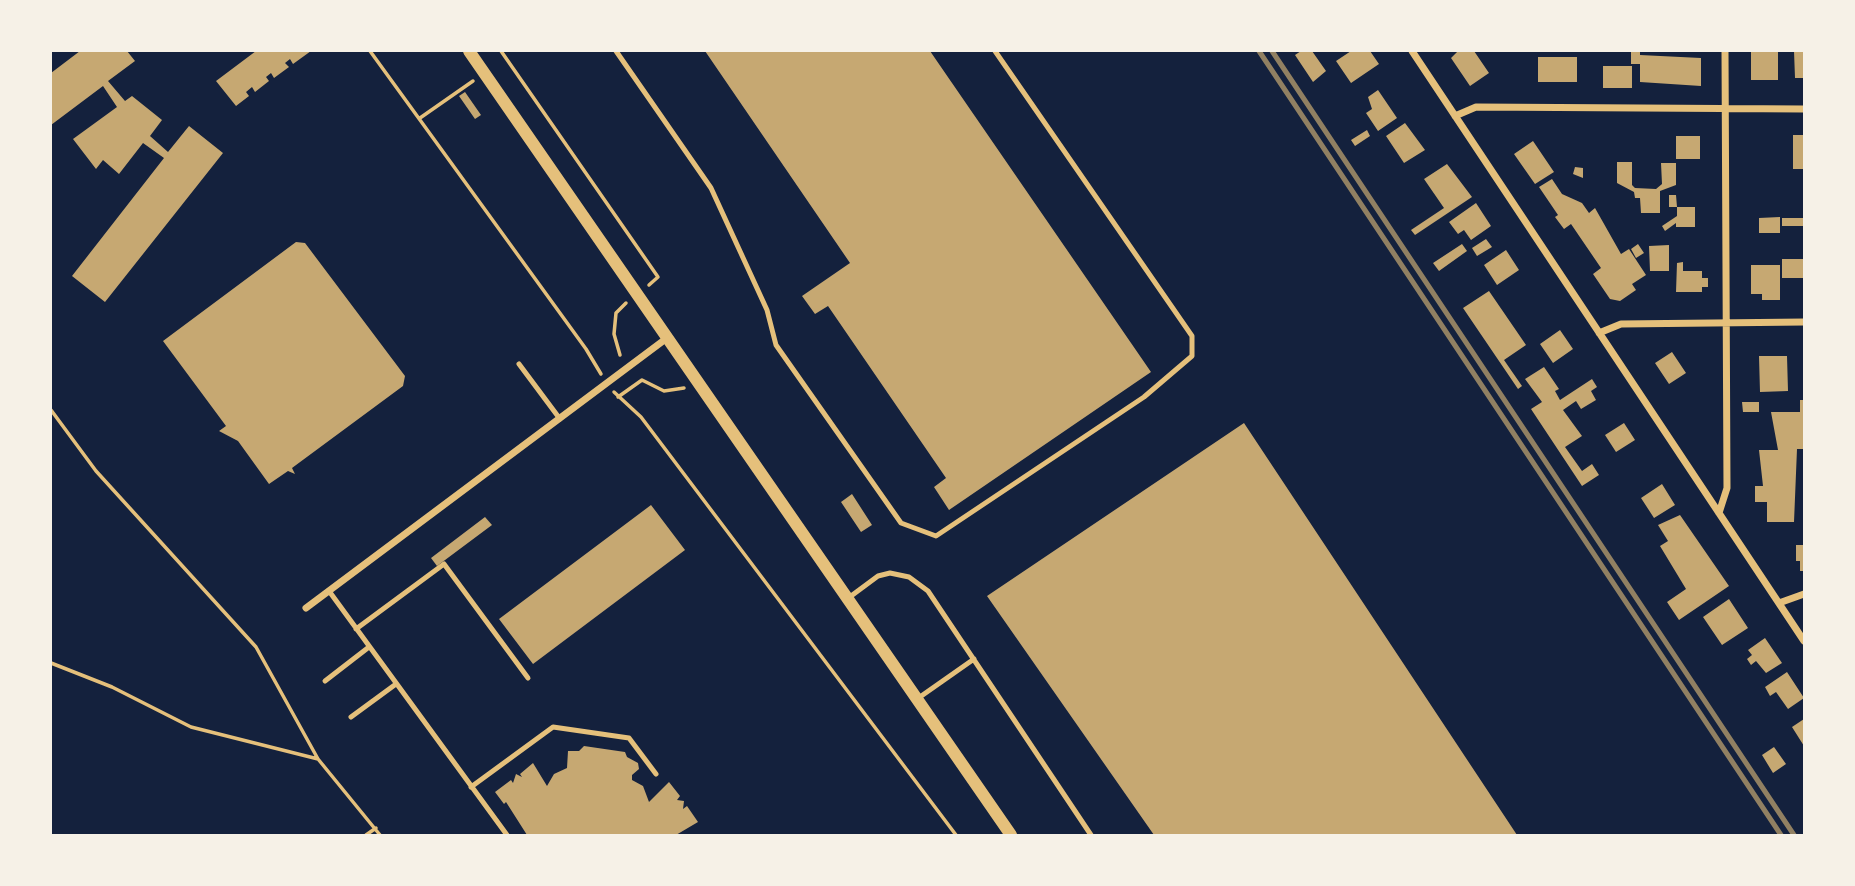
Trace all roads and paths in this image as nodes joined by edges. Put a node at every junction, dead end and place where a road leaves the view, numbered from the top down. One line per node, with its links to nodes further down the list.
1 (370, 51): 11 (path)
2 (468, 51): 15 (street)
3 (616, 51): 4 (lane)
4 (995, 51)
5 (1412, 51): 10 (street)
6 (1725, 51): 8 (street)
7 (466, 71): 11 (path)
8 (1724, 108): 9 (street); 10 (street); 12 (street)
9 (1804, 109)
10 (1455, 116): 14 (street)
11 (420, 118): 17 (path)
12 (1727, 322): 13 (street); 14 (street); 21 (street)
13 (1804, 322)
14 (1599, 333): 21 (street)
15 (667, 338): 18 (street); 20 (street)
16 (519, 364): 20 (lane)
17 (600, 372)
18 (696, 380): 24 (street); 44 (path)
19 (51, 410): 37 (path)
20 (560, 419): 22 (street)
21 (1719, 513): 25 (street)
22 (329, 592): 26 (street); 27 (lane)
23 (1804, 594): 25 (street)
24 (847, 599): 30 (lane); 35 (street)
25 (1779, 603): 28 (street)
26 (306, 608)
27 (356, 629): 29 (lane); 32 (lane)
28 (1804, 641)
29 (369, 647): 33 (lane); 34 (lane)
30 (974, 659): 35 (lane); 46 (lane)
31 (51, 663): 37 (path)
32 (527, 678)
33 (325, 681)
34 (396, 684): 36 (lane); 39 (lane)
35 (917, 699): 45 (street)
36 (351, 717)
37 (318, 759): 40 (path)
38 (656, 774): 39 (lane)
39 (471, 787): 43 (lane)
40 (376, 828): 41 (path); 42 (path)
41 (366, 835)
42 (380, 835)
43 (507, 835)
44 (956, 835)
45 (1011, 835)
46 (1091, 835)

